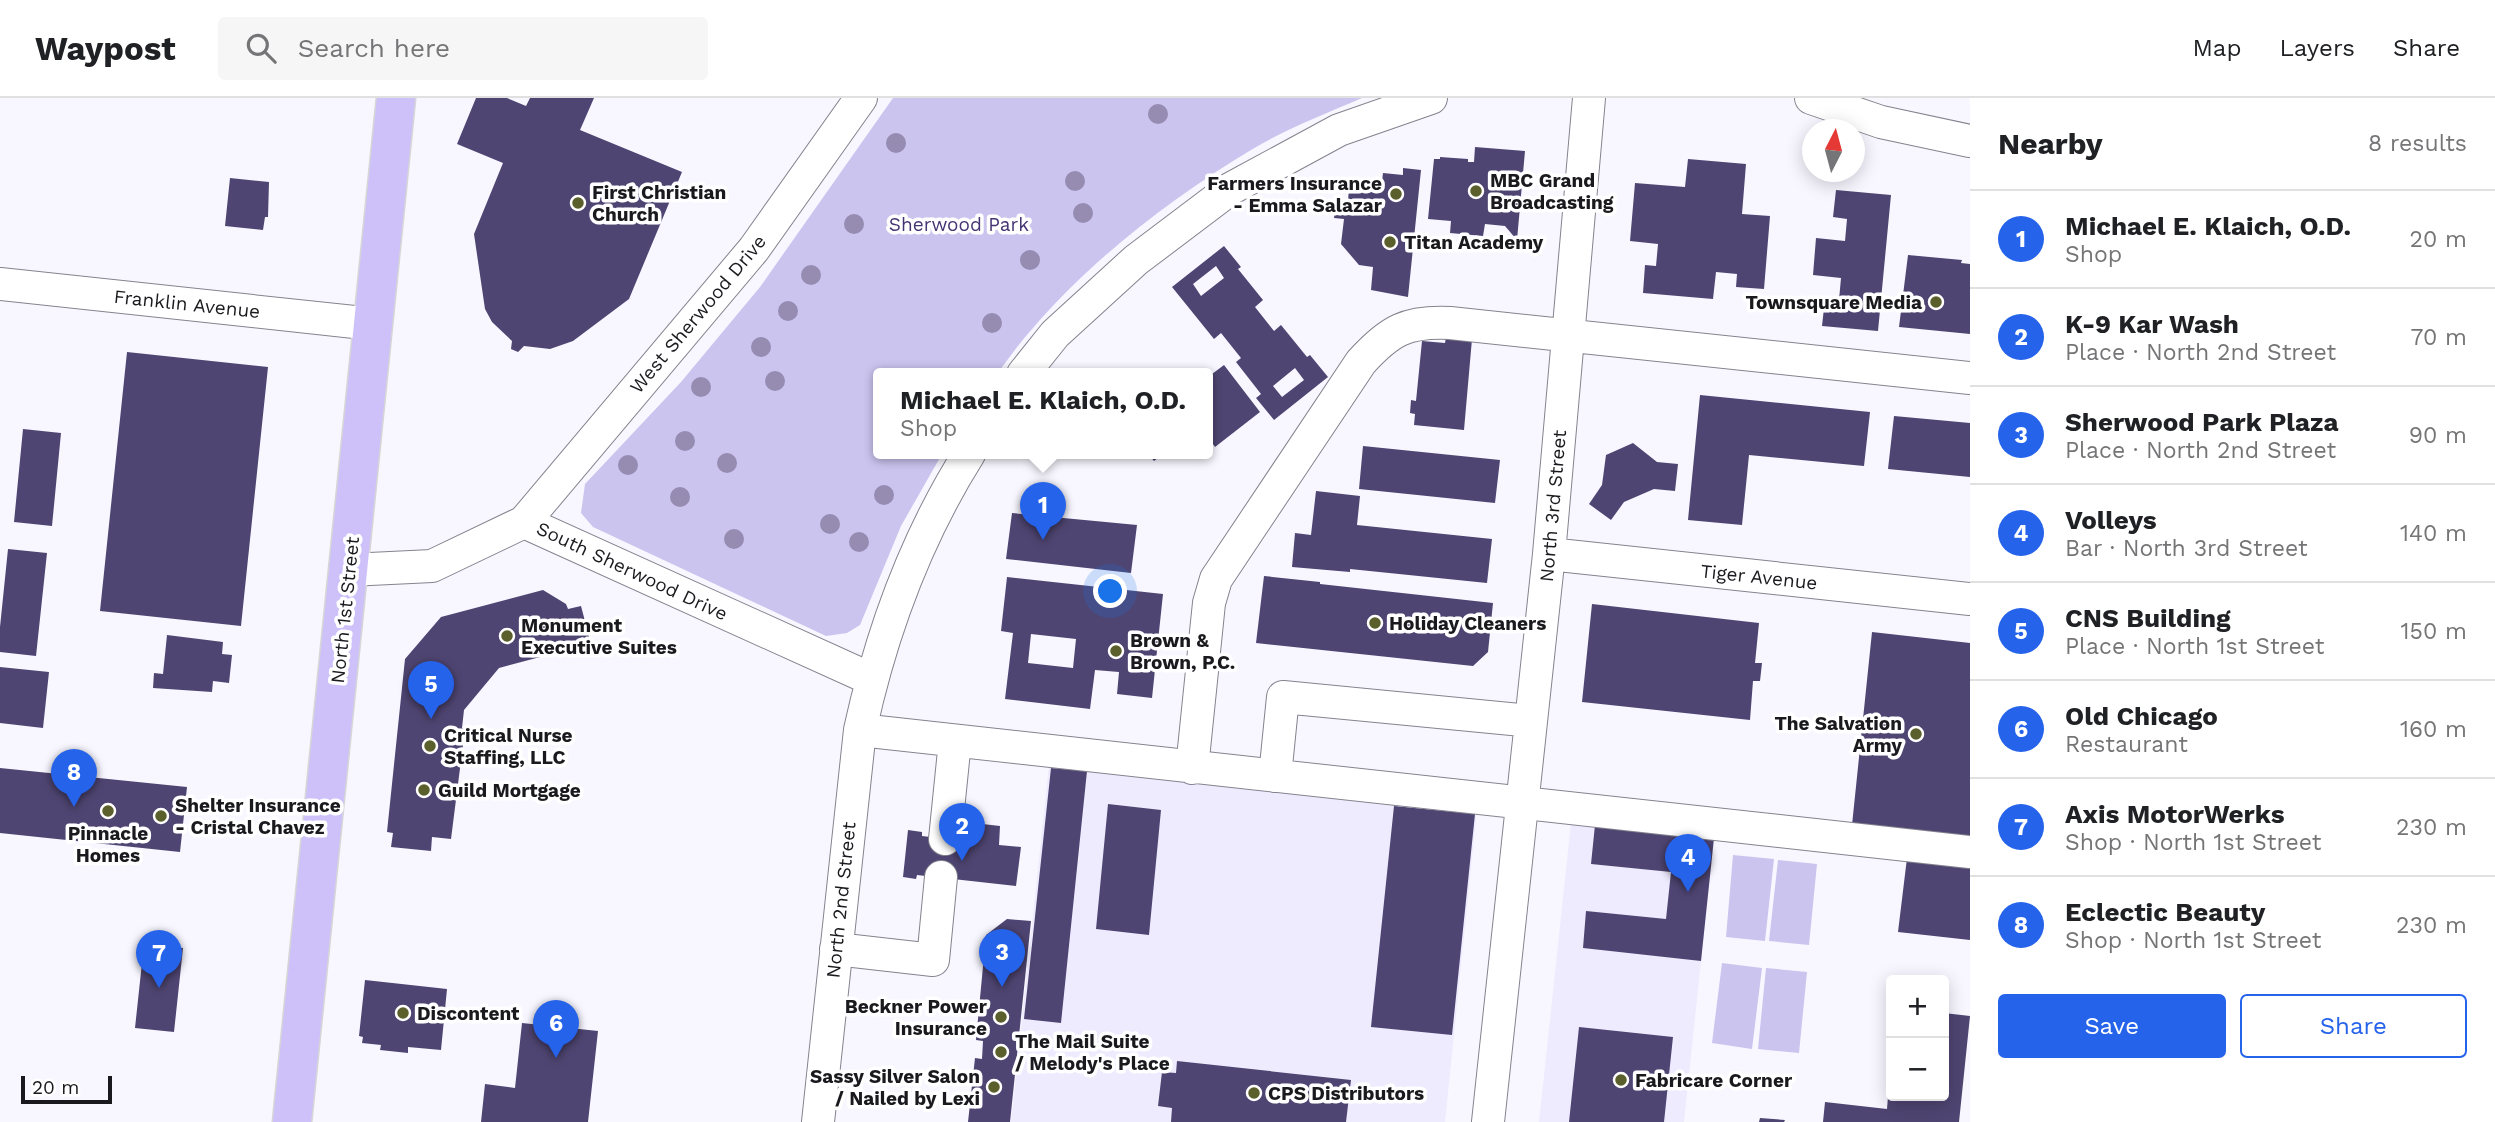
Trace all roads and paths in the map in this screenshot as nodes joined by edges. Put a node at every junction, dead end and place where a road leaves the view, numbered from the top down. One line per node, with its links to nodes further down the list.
1 (396, 98): 8 (main road, North 1st Street)
2 (861, 98): 13 (street, West Sherwood Drive)
3 (1431, 98): 10 (street)
4 (1589, 98): 9 (street, North 3rd Street)
5 (1811, 98): 6 (street)
6 (1970, 141)
7 (0, 284): 8 (street, Franklin Avenue)
8 (373, 324): 15 (main road, North 1st Street)
9 (1568, 334): 11 (street); 14 (street, North 3rd Street); 21 (street)
10 (1028, 368)
11 (1970, 378)
12 (966, 459): 17 (street, North 2nd Street)
13 (524, 522): 15 (street, South Sherwood Drive); 17 (street, South Sherwood Drive)
14 (1549, 554): 16 (street, Tiger Avenue); 18 (street, North 3rd Street)
15 (349, 570): 28 (main road, North 1st Street)
16 (1970, 599)
17 (871, 679): 19 (street, North 2nd Street)
18 (1531, 721): 22 (street); 23 (street, North 3rd Street)
19 (860, 730): 20 (street); 27 (street, North 2nd Street)
20 (955, 741): 21 (street); 24 (street)
21 (1192, 768): 22 (street)
22 (1275, 776): 23 (street)
23 (1522, 803): 25 (street); 30 (street, North 3rd Street)
24 (945, 839)
25 (1970, 852)
26 (941, 877): 27 (street)
27 (836, 949): 29 (street, North 2nd Street)
28 (292, 1122)
29 (818, 1122)
30 (1488, 1122)

